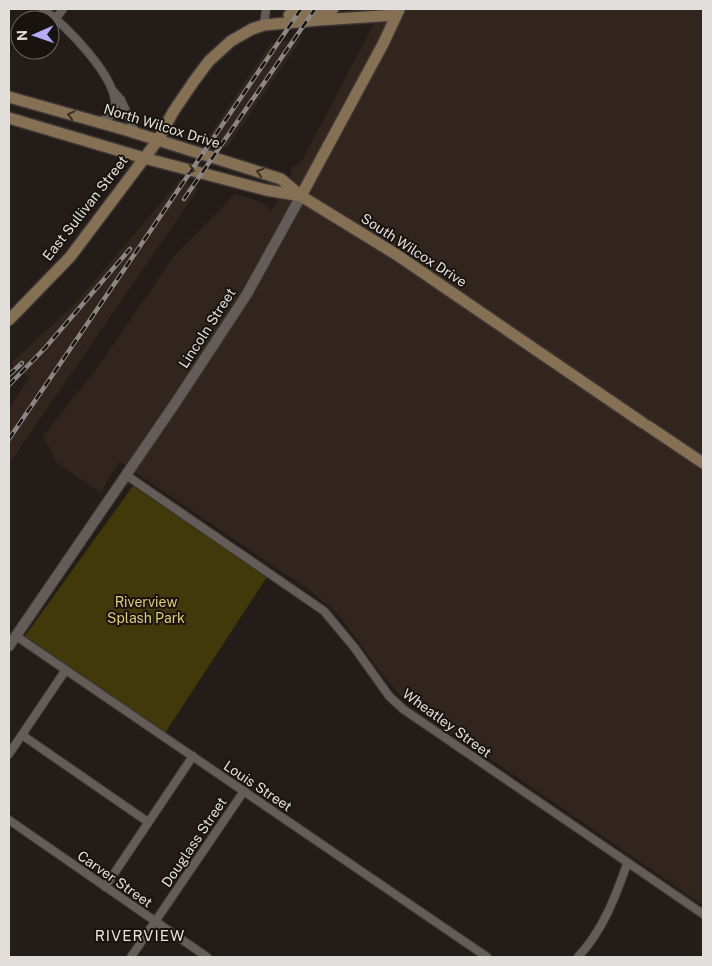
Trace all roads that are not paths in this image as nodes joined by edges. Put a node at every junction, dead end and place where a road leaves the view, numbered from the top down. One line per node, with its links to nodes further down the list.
1 (266, 9): 5 (street)
2 (333, 9): 5 (main road, East Sullivan Street)
3 (398, 12): 5 (main road); 13 (main road, Lincoln Street)
4 (60, 22): 6 (street)
5 (264, 25): 11 (main road, East Sullivan Street)
6 (111, 90): 9 (street); 10 (street)
7 (9, 97): 9 (main road, North Wilcox Drive, one-way to 7)
8 (9, 118): 12 (main road)
9 (99, 122): 10 (main road, North Wilcox Drive)
10 (136, 133): 11 (main road, North Wilcox Drive)
11 (158, 140): 12 (main road, East Sullivan Street); 13 (main road, North Wilcox Drive, one-way to 11)
12 (144, 158): 13 (main road, South Wilcox Drive, one-way to 13); 14 (main road, East Sullivan Street)
13 (301, 196): 15 (main road, South Wilcox Drive); 16 (street, Lincoln Street)
14 (9, 320)
15 (703, 464)
16 (126, 476): 17 (street, Lincoln Street); 26 (street, Wheatley Street)
17 (16, 636): 18 (street, Lincoln Street); 19 (street, Louis Street)
18 (9, 646)
19 (65, 670): 20 (street); 22 (street, Louis Street)
20 (22, 735): 21 (street); 25 (street)
21 (9, 754)
22 (192, 756): 23 (street, Louis Street); 25 (street)
23 (244, 791): 29 (street, Douglass Street); 32 (street, Louis Street)
24 (9, 820): 27 (street, Carver Street)
25 (148, 822): 27 (street)
26 (627, 864): 28 (street, Wheatley Street); 33 (street)
27 (105, 887): 29 (street, Carver Street)
28 (703, 914)
29 (156, 922): 30 (street, Douglass Street); 31 (street, Carver Street)
30 (132, 957)
31 (207, 957)
32 (487, 957)
33 (578, 957)

